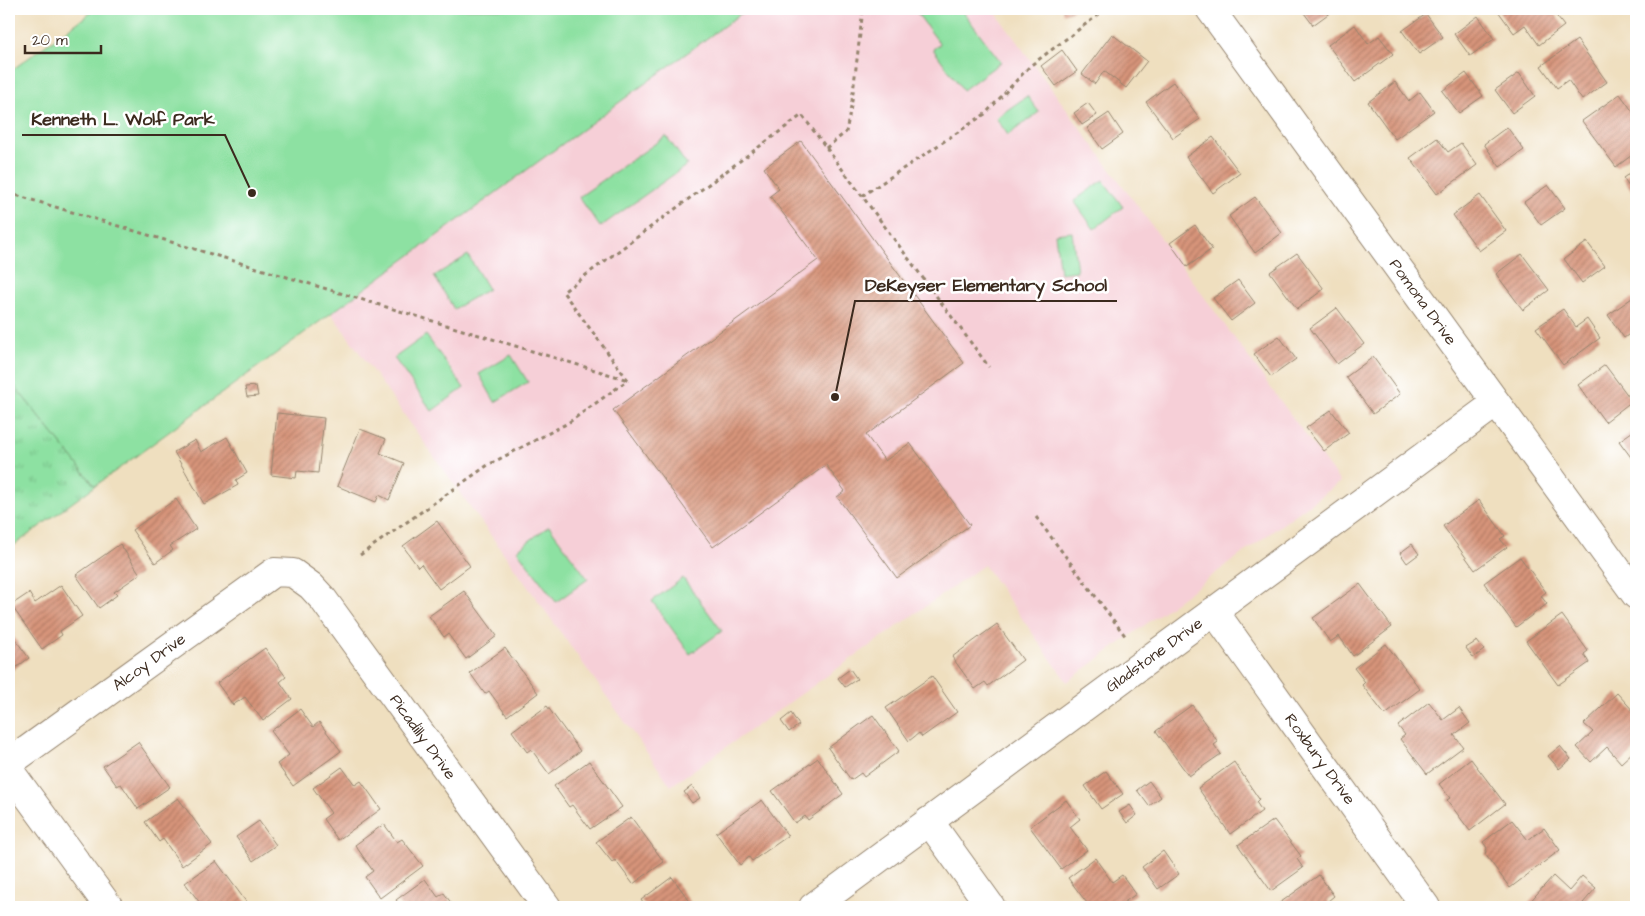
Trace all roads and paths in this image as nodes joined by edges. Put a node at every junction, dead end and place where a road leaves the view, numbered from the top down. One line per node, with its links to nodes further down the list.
1 (863, 9): 4 (path)
2 (1106, 9): 6 (path)
3 (1210, 9): 9 (street, Pomona Drive)
4 (826, 148): 6 (path); 8 (path)
5 (9, 192): 8 (path)
6 (862, 196): 7 (path)
7 (989, 367)
8 (628, 380): 11 (path)
9 (1496, 403): 13 (street, Pomona Drive); 14 (street, Gladstone Drive)
10 (1036, 517): 15 (path)
11 (360, 555)
12 (293, 573): 16 (street, Alcoy Drive); 20 (street, Picadilly Drive)
13 (1636, 595)
14 (1214, 611): 18 (street, Gladstone Drive); 23 (street, Roxbury Drive)
15 (1126, 638)
16 (9, 764)
17 (9, 770): 19 (street)
18 (929, 822): 21 (street, Gladstone Drive); 22 (street)
19 (109, 907)
20 (547, 907)
21 (813, 907)
22 (991, 907)
23 (1426, 907)

